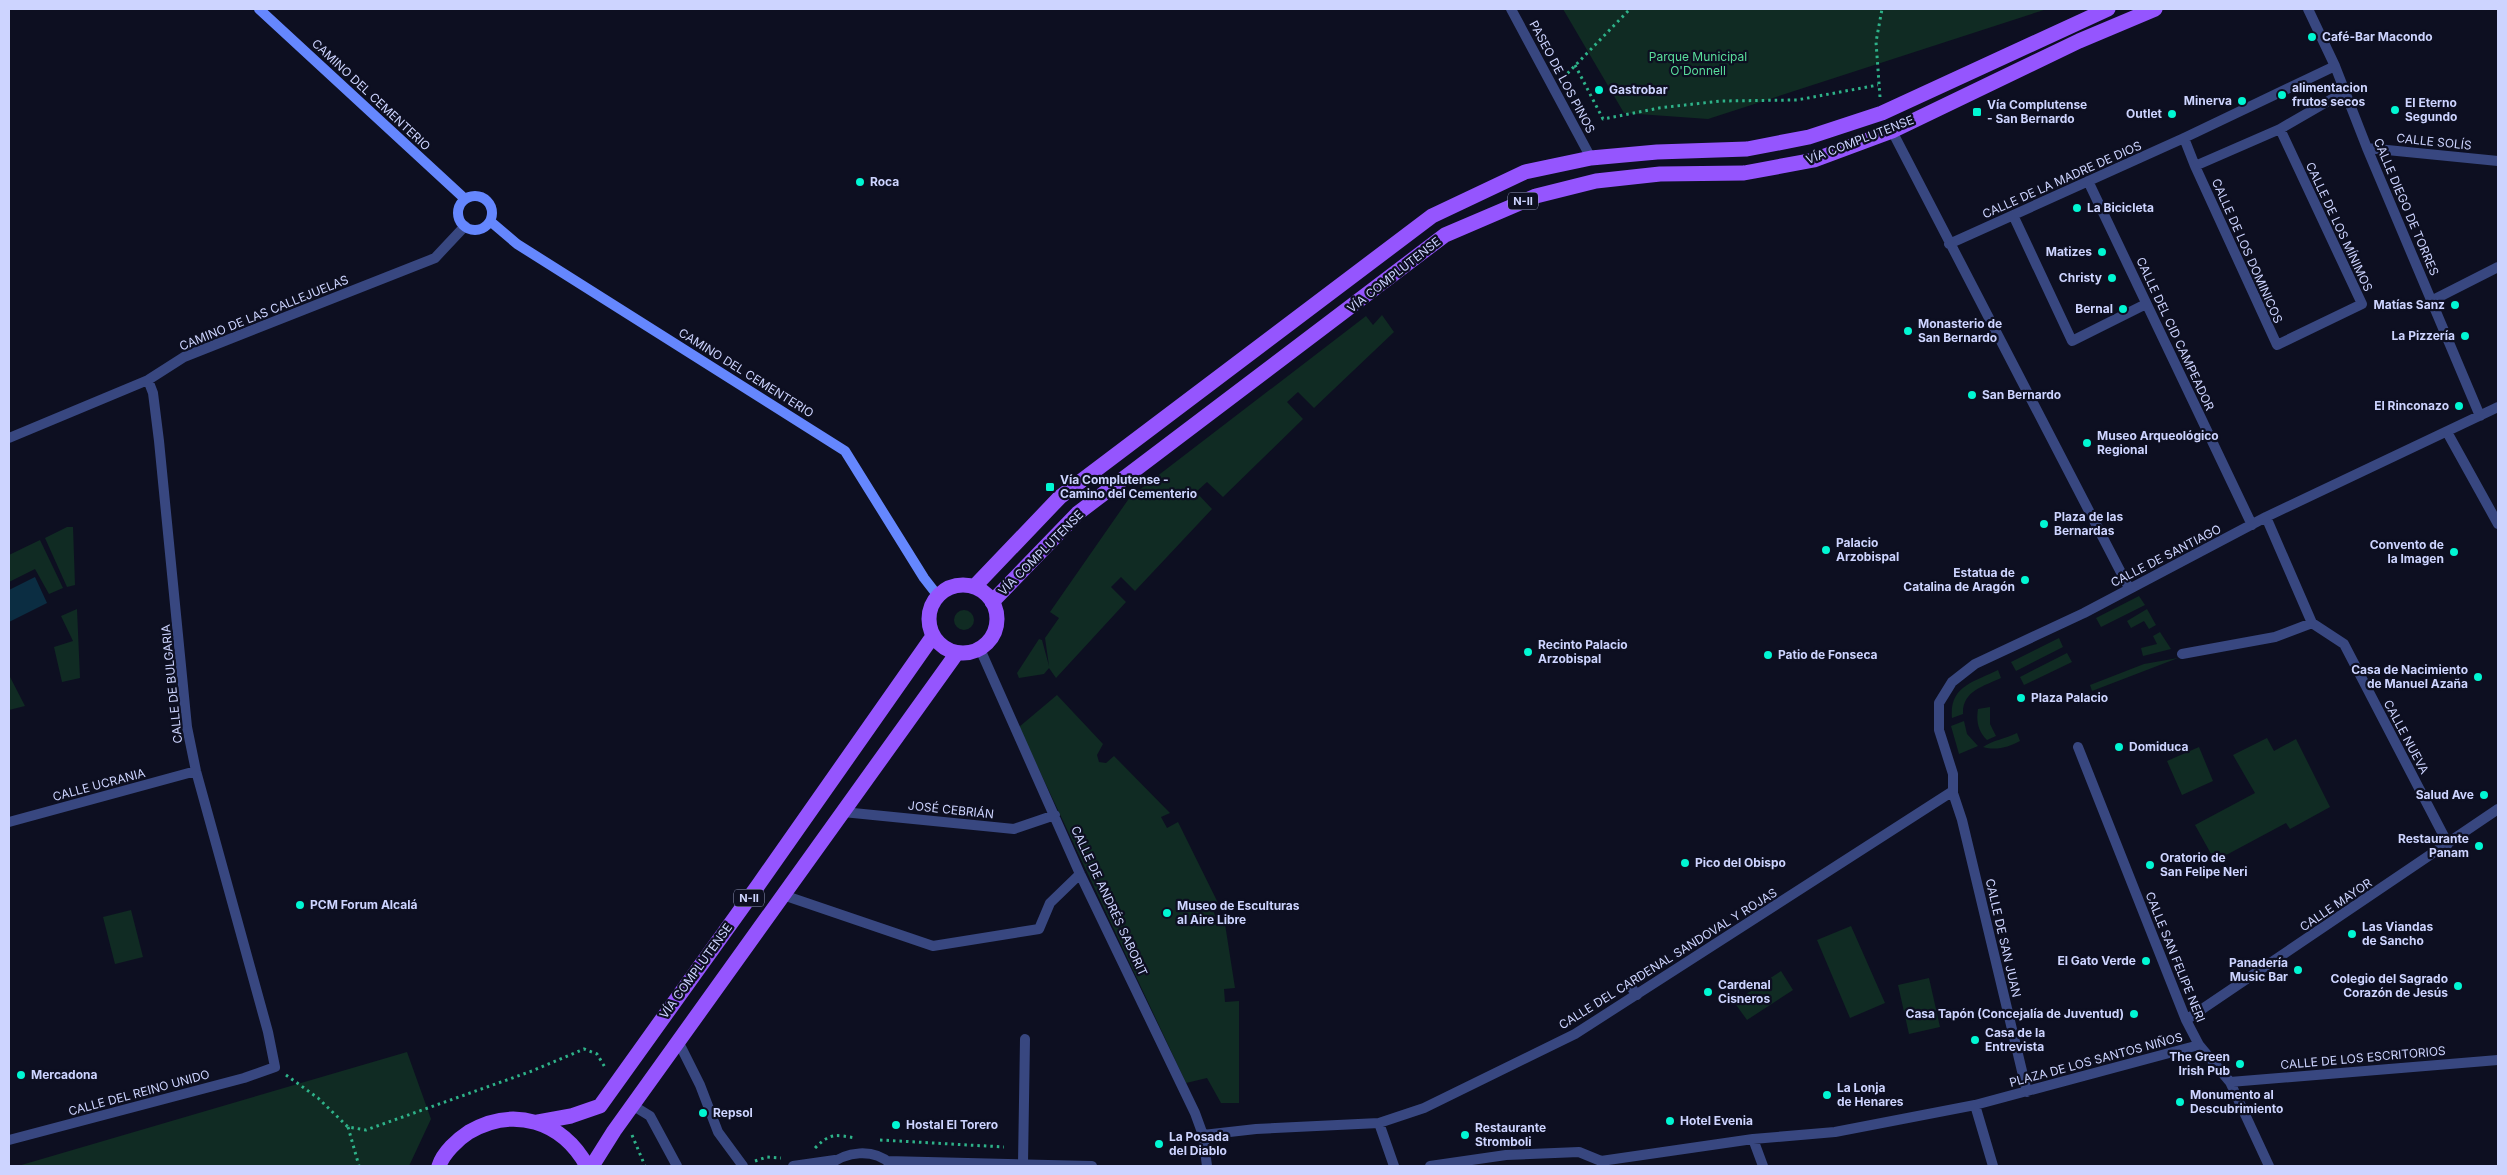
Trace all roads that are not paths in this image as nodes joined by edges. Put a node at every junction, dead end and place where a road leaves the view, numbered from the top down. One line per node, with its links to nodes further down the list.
1 (259, 9): 18 (street, CAMINO DEL CEMENTERIO)
2 (1511, 9): 14 (street, PASEO DE LOS PINOS)
3 (2085, 9): 7 (street)
4 (2108, 9): 7 (main road, VÍA COMPLUTENSE / N-II)
5 (2155, 9): 11 (main road, VÍA COMPLUTENSE / N-II)
6 (2308, 9): 8 (street, CALLE DIEGO DE TORRES)
7 (2076, 22): 14 (main road, VÍA COMPLUTENSE / N-II)
8 (2335, 66): 9 (street, CALLE DIEGO DE TORRES); 12 (street, CALLE DE LA MADRE DE DIOS)
9 (2344, 92): 10 (street); 13 (street, CALLE DIEGO DE TORRES)
10 (2280, 129): 16 (street); 26 (street, CALLE DE LOS MÍNIMOS)
11 (1892, 131): 22 (street); 38 (main road, VÍA COMPLUTENSE / N-II)
12 (2184, 138): 16 (street); 17 (street, CALLE DE LA MADRE DE DIOS)
13 (2367, 148): 15 (street, CALLE SOLÍS); 24 (street, CALLE DIEGO DE TORRES)
14 (1591, 158): 35 (main road, VÍA COMPLUTENSE / N-II)
15 (2498, 161)
16 (2195, 166): 26 (street, CALLE DE LOS DOMINICOS)
17 (2088, 181): 19 (street, CALLE DE LA MADRE DE DIOS); 25 (street, CALLE DEL CID CAMPEADOR)
18 (466, 199): 20 (street); 21 (street)
19 (2013, 215): 22 (street, CALLE DE LA MADRE DE DIOS); 25 (street)
20 (490, 221): 21 (street); 37 (street, CAMINO DEL CEMENTERIO)
21 (465, 226): 27 (street, CAMINO DE LAS CALLEJUELAS)
22 (1949, 244): 36 (street)
23 (2498, 267): 24 (street)
24 (2432, 301): 29 (street, CALLE DIEGO DE TORRES)
25 (2146, 304): 34 (street, CALLE DEL CID CAMPEADOR)
26 (2276, 345)
27 (148, 380): 31 (street, CAMINO DE LAS CALLEJUELAS); 45 (street, CALLE DE BULGARIA)
28 (2498, 407): 29 (street, CALLE DE SANTIAGO)
29 (2480, 416): 30 (street, CALLE DE SANTIAGO)
30 (2447, 432): 32 (street, CALLE DE SANTIAGO); 33 (street)
31 (9, 438)
32 (2266, 517): 34 (street, CALLE DE SANTIAGO); 39 (street)
33 (2498, 524)
34 (2252, 526): 36 (street, CALLE DE SANTIAGO)
35 (974, 587): 37 (main road); 38 (main road)
36 (2130, 588): 46 (street, CALLE DE SANTIAGO)
37 (938, 596): 40 (main road)
38 (992, 602): 41 (main road)
39 (2312, 623): 43 (street); 51 (street, CALLE NUEVA)
40 (932, 636): 42 (main road); 66 (main road, VÍA COMPLUTENSE / N-II)
41 (980, 649): 42 (main road); 49 (street, CALLE DE ANDRÉS SABORIT)
42 (957, 653): 48 (main road, N-II)
43 (2182, 654)
44 (2078, 747): 56 (street, CALLE SAN FELIPE NERI)
45 (196, 771): 50 (street, CALLE UCRANIA); 61 (street, CALLE DE BULGARIA)
46 (1953, 791): 55 (street, CALLE DEL CARDENAL SANDOVAL Y ROJAS); 63 (street, CALLE DE SAN JUAN)
47 (2498, 809): 51 (street, CALLE MAYOR)
48 (843, 812): 49 (street, JOSÉ CEBRIÁN); 53 (main road, N-II)
49 (1055, 816): 52 (street, CALLE DE ANDRÉS SABORIT)
50 (9, 822)
51 (2448, 844): 56 (street, CALLE MAYOR)
52 (1080, 874): 53 (street); 68 (street, CALLE DE ANDRÉS SABORIT)
53 (783, 895): 58 (main road, N-II)
54 (1628, 983): 55 (street)
55 (1636, 996): 67 (street, CALLE DEL CARDENAL SANDOVAL Y ROJAS)
56 (2186, 1020): 59 (street, CALLE SAN FELIPE NERI)
57 (1025, 1039): 74 (street)
58 (678, 1041): 65 (main road, N-II); 80 (street)
59 (2200, 1045): 62 (street, PLAZA DE LOS SANTOS NIÑOS); 63 (street, PLAZA DE LOS SANTOS NIÑOS)
60 (2498, 1060): 62 (street, CALLE DE LOS ESCRITORIOS)
61 (275, 1067): 70 (street, CALLE DEL REINO UNIDO)
62 (2230, 1082): 89 (street, PLAZA DE LOS SANTOS NIÑOS)
63 (2027, 1092): 64 (street, PLAZA DE LOS SANTOS NIÑOS)
64 (1975, 1105): 69 (street, PLAZA DE LOS SANTOS NIÑOS); 88 (street)
65 (628, 1111): 78 (main road, N-II); 79 (street)
66 (538, 1122): 76 (main road, N-II); 77 (main road, N-II)
67 (1379, 1123): 68 (street, CALLE DEL CARDENAL SANDOVAL Y ROJAS); 85 (street)
68 (1203, 1135): 84 (street, CALLE DE ANDRÉS SABORIT)
69 (1753, 1139): 75 (street, PLAZA DE LOS SANTOS NIÑOS); 87 (street)
70 (9, 1140)
71 (831, 1163): 72 (street); 81 (street)
72 (891, 1163): 73 (street)
73 (1001, 1163): 74 (street); 82 (street)
74 (1023, 1163): 83 (street)
75 (1601, 1164): 86 (street)
76 (439, 1166)
77 (587, 1166)
78 (592, 1166)
79 (677, 1166)
80 (743, 1166)
81 (793, 1166)
82 (988, 1166)
83 (1092, 1166)
84 (1207, 1166)
85 (1394, 1166)
86 (1430, 1166)
87 (1763, 1166)
88 (1993, 1166)
89 (2268, 1166)

